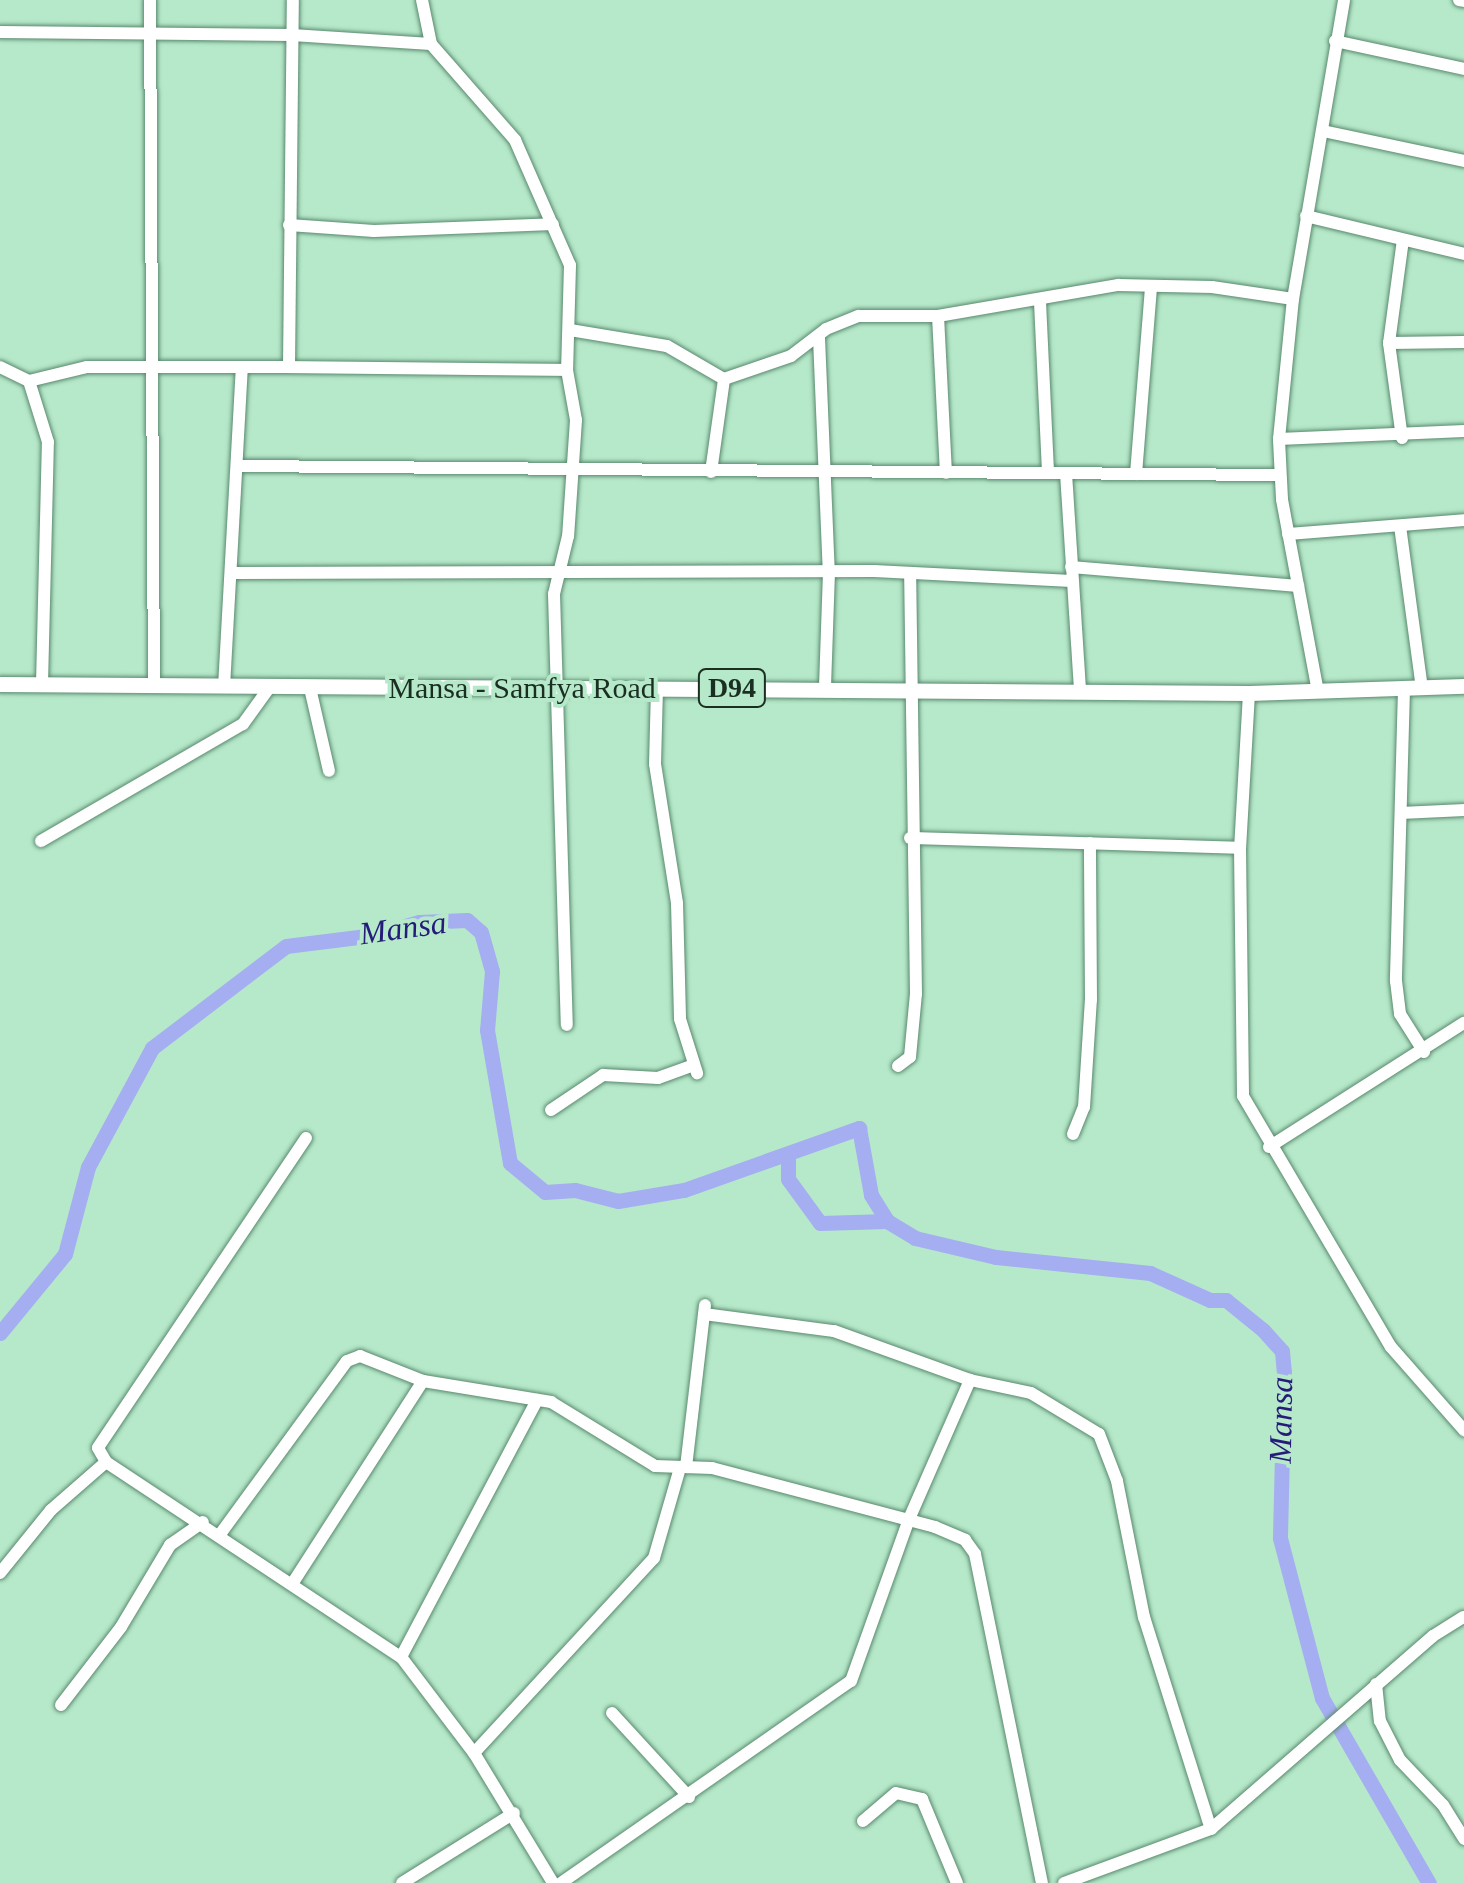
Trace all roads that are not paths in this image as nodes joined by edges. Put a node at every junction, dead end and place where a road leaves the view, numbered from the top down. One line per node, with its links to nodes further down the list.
1 (150, 0): 5 (street)
2 (294, 0): 7 (street)
3 (422, 0): 9 (street)
4 (1344, 0): 8 (street)
5 (149, 31): 6 (street); 7 (street); 28 (street)
6 (0, 32)
7 (292, 35): 9 (street); 15 (street)
8 (1336, 41): 10 (street); 11 (street)
9 (431, 44): 14 (street)
10 (1464, 69)
11 (1322, 131): 12 (street); 13 (street)
12 (1464, 162)
13 (1306, 216): 16 (street); 19 (street)
14 (553, 224): 15 (street); 22 (street)
15 (289, 225): 27 (street)
16 (1403, 240): 17 (street); 25 (street)
17 (1464, 254)
18 (1150, 287): 19 (street); 20 (street); 42 (street)
19 (1293, 299): 35 (street)
20 (1040, 302): 21 (street); 41 (street)
21 (938, 316): 23 (street); 39 (street)
22 (570, 330): 30 (street); 31 (street)
23 (819, 338): 31 (street); 43 (street)
24 (1464, 342): 25 (street)
25 (1390, 343): 34 (street)
26 (0, 366): 32 (street)
27 (289, 367): 29 (street); 30 (street)
28 (152, 369): 29 (street); 32 (street); 57 (street)
29 (242, 369): 36 (street)
30 (568, 370): 37 (street)
31 (724, 379): 38 (street)
32 (28, 382): 55 (street)
33 (1464, 431): 34 (street)
34 (1402, 438): 35 (street)
35 (1279, 439): 44 (street)
36 (241, 466): 37 (street); 50 (street)
37 (571, 470): 38 (street); 48 (street)
38 (711, 472): 43 (street)
39 (946, 473): 41 (street); 43 (street)
40 (1066, 473): 41 (street); 42 (street); 52 (street)
41 (1048, 474)
42 (1136, 474): 44 (street)
43 (826, 475): 49 (street)
44 (1279, 475): 47 (street)
45 (1464, 520): 46 (street)
46 (1400, 526): 47 (street); 63 (street)
47 (1288, 534): 53 (street)
48 (556, 572): 49 (street); 50 (street); 61 (street)
49 (829, 572): 51 (street); 64 (street)
50 (233, 573): 58 (street)
51 (910, 574): 52 (street); 65 (street)
52 (1071, 574): 53 (street); 67 (street)
53 (1298, 586): 68 (street)
54 (0, 684): 55 (main road, Mansa - Samfya Road / D94)
55 (42, 684): 57 (main road, Mansa - Samfya Road / D94)
56 (1464, 686): 63 (main road, Mansa - Samfya Road / D94)
57 (154, 687): 58 (main road, Mansa - Samfya Road / D94)
58 (224, 688): 59 (main road, Mansa - Samfya Road / D94)
59 (268, 688): 60 (main road, Mansa - Samfya Road / D94); 74 (street)
60 (310, 688): 61 (main road, Mansa - Samfya Road / D94); 70 (street)
61 (556, 688): 62 (main road, Mansa - Samfya Road / D94); 78 (street)
62 (657, 688): 64 (main road, Mansa - Samfya Road / D94); 81 (street)
63 (1422, 688): 66 (main road, Mansa - Samfya Road / D94)
64 (825, 689): 65 (main road, Mansa - Samfya Road / D94)
65 (910, 689): 67 (main road, Mansa - Samfya Road / D94); 73 (street)
66 (1404, 689): 68 (main road, Mansa - Samfya Road / D94); 72 (street)
67 (1080, 691): 69 (main road, Mansa - Samfya Road / D94)
68 (1318, 692): 69 (main road, Mansa - Samfya Road / D94)
69 (1250, 694): 76 (street)
70 (329, 771)
71 (1464, 810): 72 (street)
72 (1401, 813): 79 (street)
73 (910, 838): 75 (street); 80 (street)
74 (41, 842)
75 (1090, 842): 76 (street); 82 (street)
76 (1240, 848): 84 (street)
77 (1464, 1023): 79 (street)
78 (567, 1025)
79 (1424, 1052): 84 (street)
80 (898, 1066)
81 (551, 1110)
82 (1073, 1134)
83 (306, 1138): 89 (street)
84 (1269, 1147): 88 (street)
85 (970, 1380): 90 (street); 91 (street); 105 (street)
86 (424, 1381): 87 (street); 93 (street); 95 (street)
87 (536, 1400): 90 (street); 97 (street)
88 (1464, 1430)
89 (106, 1462): 92 (street); 94 (street)
90 (683, 1467): 91 (street); 101 (street)
91 (909, 1519): 102 (street); 111 (street)
92 (202, 1522): 93 (street); 99 (street)
93 (221, 1533): 95 (street)
94 (0, 1573)
95 (294, 1581): 97 (street)
96 (1464, 1617): 98 (street)
97 (402, 1656): 101 (street)
98 (1376, 1684): 105 (street); 106 (street)
99 (62, 1705)
100 (612, 1713): 102 (street)
101 (474, 1753): 103 (street)
102 (689, 1797): 109 (street)
103 (514, 1812): 108 (street); 109 (street)
104 (863, 1820): 110 (street)
105 (1211, 1829): 107 (street)
106 (1464, 1840)
107 (1101, 1876): 112 (street)
108 (402, 1883)
109 (557, 1883)
110 (957, 1883)
111 (1042, 1883)
112 (1064, 1883)

